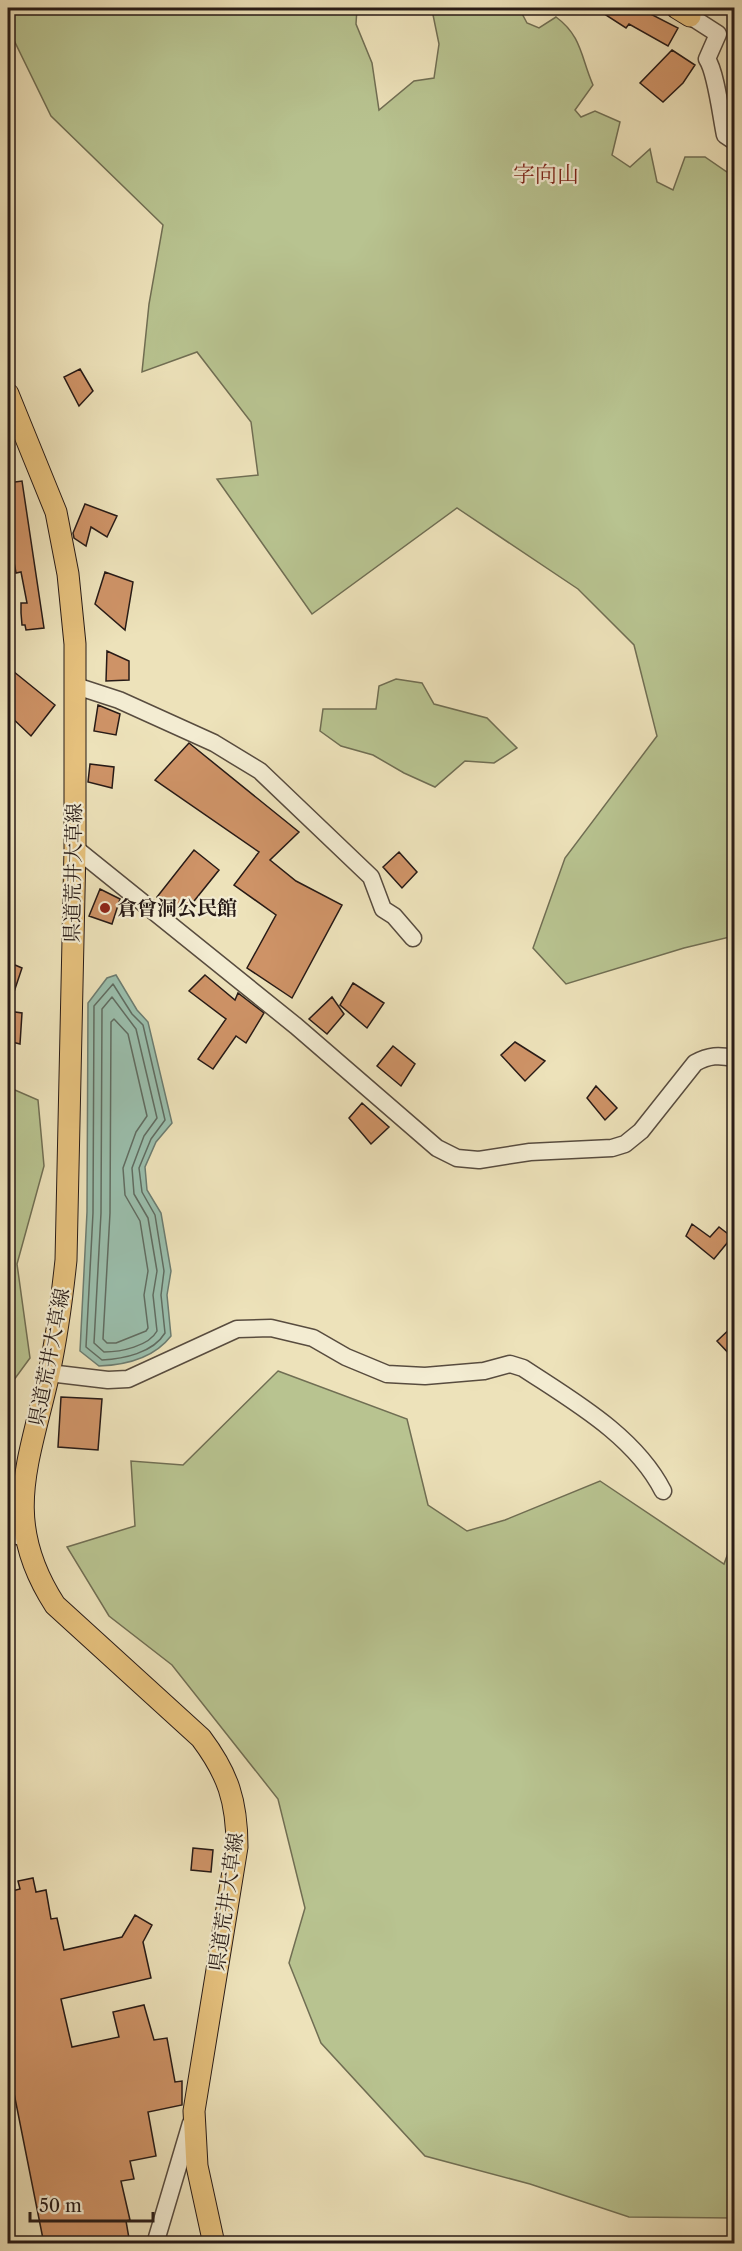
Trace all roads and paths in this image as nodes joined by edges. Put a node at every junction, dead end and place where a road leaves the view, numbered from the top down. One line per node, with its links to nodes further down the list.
1 (689, 10): 2 (street)
2 (735, 141)
3 (8, 394): 4 (main road, 県道荒井大草線)
4 (76, 686): 5 (main road, 県道荒井大草線); 6 (street)
5 (75, 848): 7 (street); 8 (main road, 県道荒井大草線)
6 (413, 938)
7 (735, 1058)
8 (49, 1373): 9 (street); 10 (main road, 県道荒井大草線)
9 (663, 1491)
10 (15, 1536): 11 (main road, 県道荒井大草線)
11 (194, 2111): 12 (street); 13 (main road, 県道荒井大草線)
12 (155, 2244)
13 (214, 2244)

